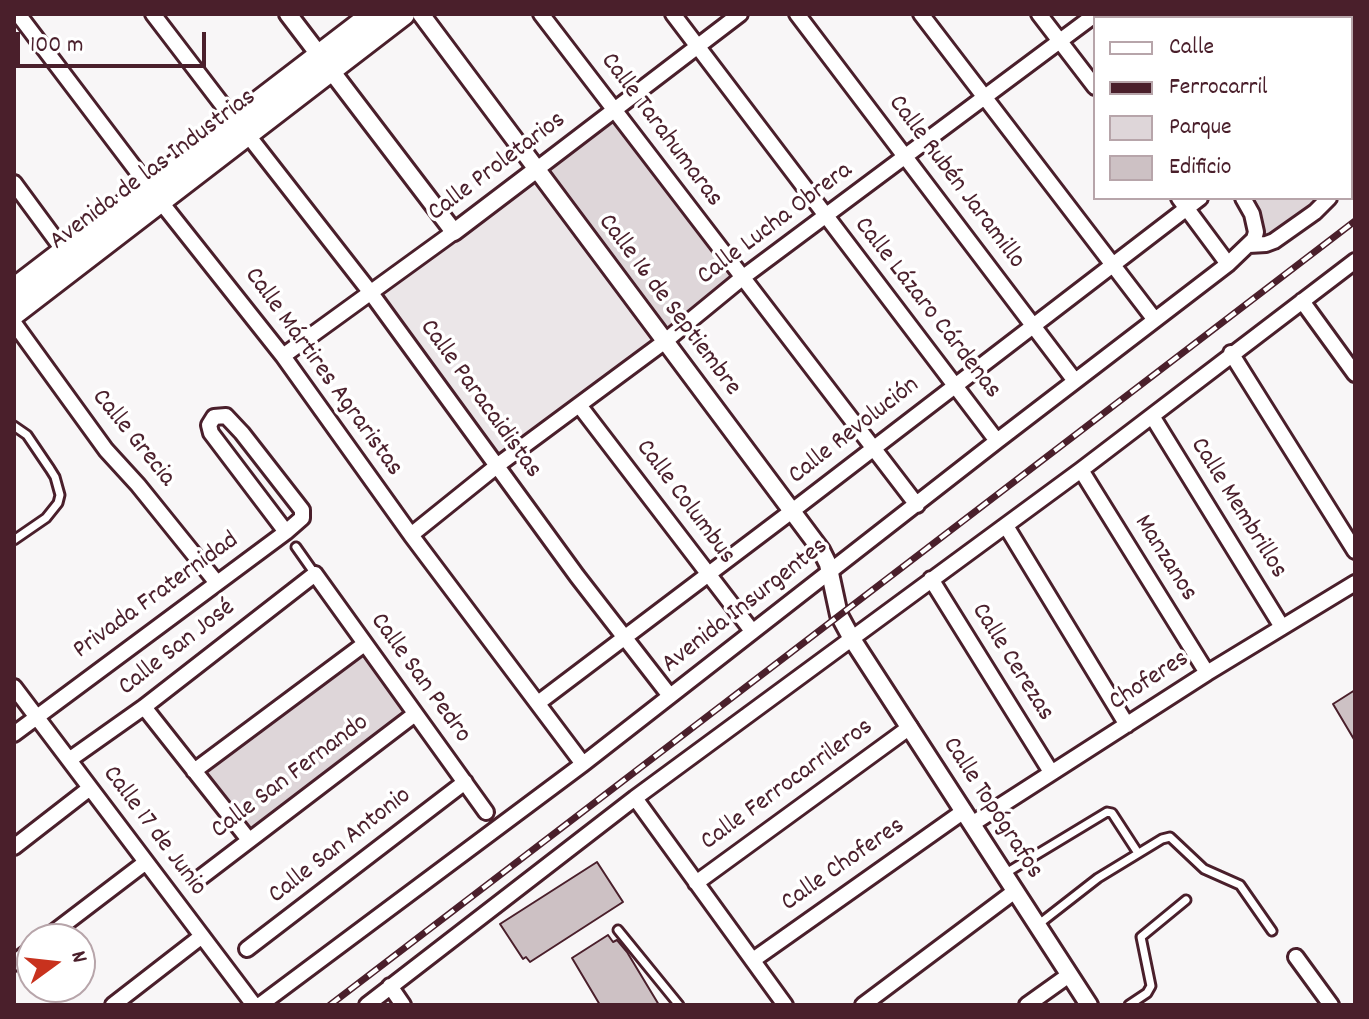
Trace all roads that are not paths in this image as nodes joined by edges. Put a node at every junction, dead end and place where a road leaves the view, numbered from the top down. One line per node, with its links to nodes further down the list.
1 (18, 14): 24 (street, Calle Mártires Agraristas)
2 (153, 14): 20 (street, Calle Paracaidistas)
3 (288, 14): 16 (street)
4 (374, 14): 16 (main road, Avenida de las Industrias)
5 (403, 14): 16 (main road, Avenida de las Industrias)
6 (421, 14): 22 (street, Calle 16 de Septiembre)
7 (541, 14): 19 (street, Calle Tarahumaras)
8 (673, 14): 15 (street, Calle Lázaro Cárdenas)
9 (740, 14): 15 (street, Calle Proletarios)
10 (797, 14): 21 (street, Calle Rubén Jaramillo)
11 (921, 14): 18 (street)
12 (1039, 14): 14 (street)
13 (1093, 16): 14 (street, Calle Lucha Obrera)
14 (1060, 41): 17 (street); 18 (street, Calle Lucha Obrera)
15 (698, 46): 19 (street, Calle Proletarios); 28 (street, Calle Lázaro Cárdenas)
16 (324, 64): 20 (main road, Avenida de las Industrias); 29 (street)
17 (1093, 84)
18 (985, 97): 21 (street, Calle Lucha Obrera); 33 (street)
19 (614, 110): 22 (street, Calle Proletarios); 35 (street, Calle Tarahumaras)
20 (240, 127): 24 (main road, Avenida de las Industrias); 37 (street, Calle Paracaidistas)
21 (906, 156): 28 (street, Calle Lucha Obrera); 42 (street, Calle Rubén Jaramillo)
22 (537, 169): 29 (street, Calle Proletarios); 43 (street, Calle 16 de Septiembre)
23 (14, 183): 31 (street)
24 (155, 194): 31 (main road, Avenida de las Industrias); 39 (main road, Avenida de las Industrias); 45 (street, Calle Mártires Agraristas)
25 (1244, 200): 30 (street)
26 (1327, 200): 30 (street)
27 (1183, 203): 33 (street, Calle Revolución); 34 (street)
28 (825, 217): 35 (street, Calle Lucha Obrera); 48 (street, Calle Lázaro Cárdenas)
29 (454, 232): 37 (street, Calle Proletarios)
30 (1251, 242): 34 (street, Avenida Insurgentes)
31 (64, 251): 36 (main road, Avenida de las Industrias)
32 (1355, 261): 38 (street)
33 (1112, 264): 40 (street); 42 (street, Calle Revolución)
34 (1228, 264): 40 (street, Avenida Insurgentes)
35 (742, 278): 43 (street, Calle Lucha Obrera); 53 (street, Calle Tarahumaras)
36 (14, 290)
37 (371, 293): 45 (street, Calle Proletarios); 54 (street, Calle Paracaidistas)
38 (1302, 301): 44 (street); 46 (street)
39 (14, 313)
40 (1155, 320): 47 (street, Avenida Insurgentes)
41 (14, 323): 68 (street, Calle Grecia)
42 (1031, 326): 47 (street, Calle Rubén Jaramillo); 48 (street, Calle Revolución)
43 (664, 342): 49 (street, Calle Lucha Obrera); 57 (street, Calle 16 de Septiembre)
44 (1231, 353): 50 (street); 63 (street)
45 (283, 356): 60 (street, Calle Mártires Agraristas)
46 (1355, 374)
47 (1075, 381): 52 (street, Avenida Insurgentes)
48 (955, 385): 52 (street, Calle Lázaro Cárdenas); 53 (street, Calle Revolución)
49 (579, 405): 54 (street, Calle Lucha Obrera); 66 (street, Calle Columbus)
50 (1152, 416): 55 (street); 70 (street, Calle Membrillos)
51 (14, 426): 61 (lane)
52 (997, 441): 56 (street, Avenida Insurgentes)
53 (873, 450): 56 (street, Calle Tarahumaras); 57 (street, Calle Revolución)
54 (498, 465): 60 (street, Calle Lucha Obrera); 72 (street, Calle Paracaidistas)
55 (1081, 470): 58 (street); 75 (street, Manzanos)
56 (917, 505): 64 (street, Avenida Insurgentes)
57 (792, 511): 64 (street, Calle 16 de Septiembre); 66 (street, Calle Revolución)
58 (1006, 526): 67 (street); 82 (street)
59 (286, 532): 59 (street, Privada Fraternidad); 68 (street, Privada Fraternidad)
60 (411, 535): 78 (street, Calle Mártires Agraristas)
61 (14, 540)
62 (296, 547): 65 (lane)
63 (1355, 551)
64 (830, 573): 71 (street, Avenida Insurgentes); 73 (street, Calle 16 de Septiembre)
65 (315, 574): 74 (street, Calle San Pedro); 79 (street, Calle San José)
66 (708, 574): 71 (street, Calle Columbus); 72 (street, Calle Revolución)
67 (931, 579): 73 (street); 88 (street, Calle Cerezas)
68 (217, 583): 81 (street, Privada Fraternidad)
69 (1355, 583): 70 (street, Choferes)
70 (1282, 627): 75 (street, Choferes)
71 (752, 631): 77 (street, Avenida Insurgentes)
72 (624, 638): 77 (street, Calle Paracaidistas); 78 (street, Calle Revolución)
73 (852, 639): 83 (street, Calle Topógrafos); 91 (street)
74 (363, 645): 80 (street, Calle San Pedro); 87 (street)
75 (1207, 673): 82 (street, Choferes)
76 (14, 687): 81 (street, Calle 17 de Junio)
77 (670, 696): 86 (street, Avenida Insurgentes)
78 (538, 703): 86 (street, Calle Mártires Agraristas)
79 (144, 707): 85 (street, Calle San José); 87 (street)
80 (415, 714): 89 (street, Calle San Pedro); 94 (street, Calle San Fernando)
81 (36, 717): 84 (street, Privada Fraternidad); 85 (street, Calle 17 de Junio)
82 (1127, 725): 88 (street, Choferes)
83 (910, 727): 93 (street, Calle Topógrafos); 100 (street, Calle Ferrocarrileros)
84 (14, 734)
85 (69, 760): 90 (street, Calle 17 de Junio)
86 (583, 764): 115 (street, Avenida Insurgentes)
87 (194, 771): 94 (street)
88 (1051, 772): 93 (street, Choferes)
89 (465, 782): 92 (street, Calle San Pedro); 108 (street, Calle San Antonio)
90 (90, 788): 95 (street); 97 (street, Calle 17 de Junio)
91 (635, 798): 100 (street); 112 (street)
92 (486, 812)
93 (968, 818): 98 (street, Calle Topógrafos); 110 (street, Calle Choferes)
94 (249, 840): 99 (street, Calle San Fernando)
95 (14, 847)
96 (1138, 853): 98 (lane); 104 (lane); 106 (lane)
97 (146, 862): 103 (street); 107 (street, Calle 17 de Junio)
98 (1004, 874): 101 (street, Calle Topógrafos)
99 (196, 881)
100 (696, 883): 110 (street)
101 (1015, 891): 104 (street, Calle Topógrafos); 120 (street)
102 (1186, 900): 123 (lane)
103 (66, 923)
104 (1037, 925): 111 (street, Calle Topógrafos)
105 (618, 930): 118 (lane)
106 (1272, 931)
107 (202, 936): 113 (street); 114 (street, Calle 17 de Junio)
108 (247, 949)
109 (1296, 957): 124 (street)
110 (753, 960): 119 (street)
111 (1069, 975): 121 (street); 122 (street, Calle Topógrafos)
112 (390, 986): 116 (street); 117 (street)
113 (113, 1005)
114 (254, 1005)
115 (260, 1005)
116 (367, 1005)
117 (403, 1005)
118 (679, 1005)
119 (785, 1005)
120 (863, 1005)
121 (1027, 1005)
122 (1089, 1005)
123 (1129, 1005)
124 (1331, 1005)

